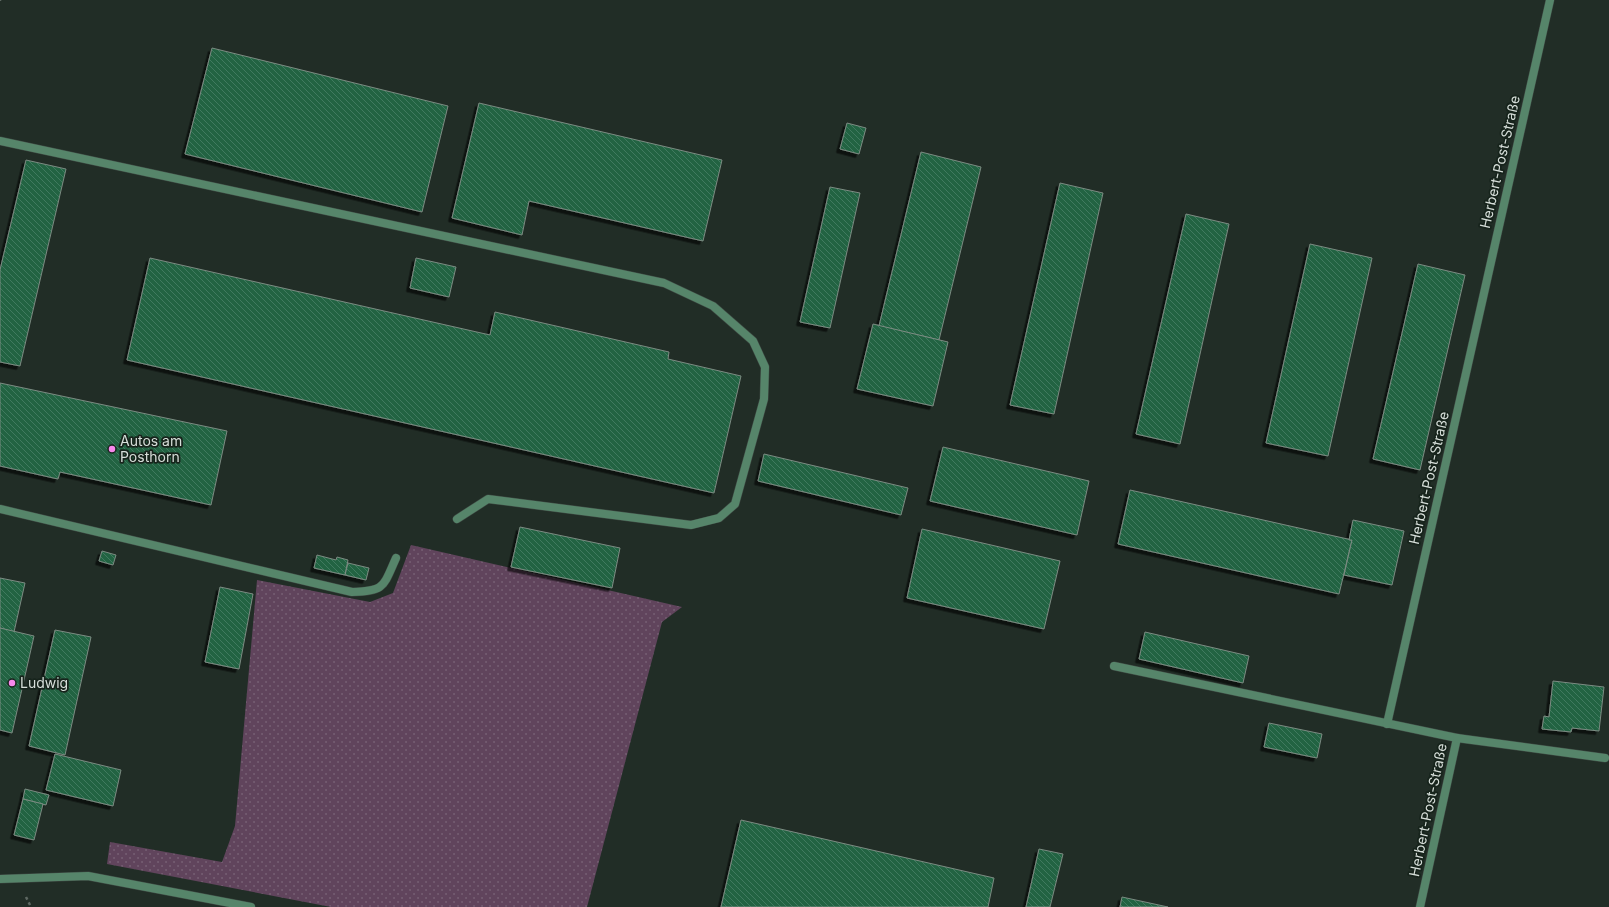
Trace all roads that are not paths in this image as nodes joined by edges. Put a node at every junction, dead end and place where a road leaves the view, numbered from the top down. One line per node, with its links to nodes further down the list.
1 (1550, 0): 7 (street, Herbert-Post-Straße)
2 (0, 141): 4 (street)
3 (0, 509): 5 (street)
4 (457, 519)
5 (396, 558)
6 (1114, 666): 7 (street)
7 (1387, 724): 8 (street, Herbert-Post-Straße)
8 (1457, 738): 9 (street); 12 (street, Herbert-Post-Straße)
9 (1605, 758)
10 (0, 880): 11 (street)
11 (251, 907)
12 (1420, 907)

